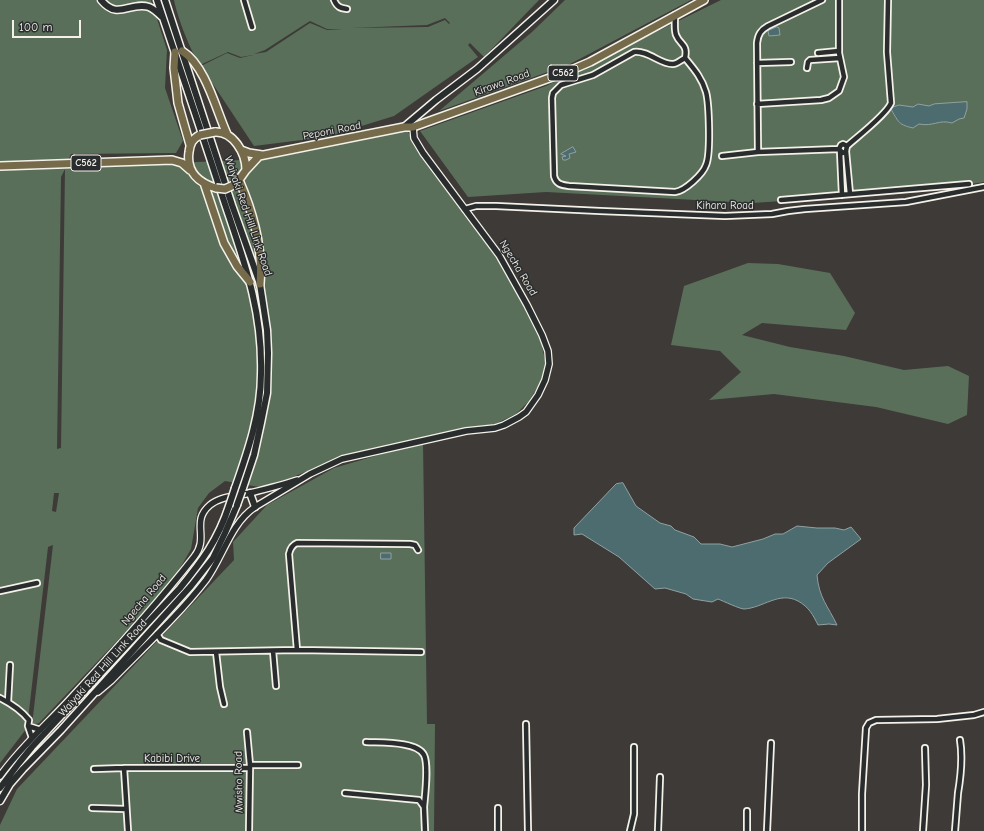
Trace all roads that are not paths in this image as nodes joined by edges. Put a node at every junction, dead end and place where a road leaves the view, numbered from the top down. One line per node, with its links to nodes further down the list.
1 (101, 0): 12 (main road)
2 (142, 0): 12 (main road)
3 (157, 0): 15 (main road, Waiyaki Red Hill Link Road)
4 (244, 0): 16 (street)
5 (334, 0): 13 (street)
6 (554, 0): 26 (main road)
7 (704, 0): 14 (main road, Kirawa Road / C562)
8 (822, 0): 23 (street)
9 (839, 0): 17 (street)
10 (888, 0): 30 (street)
11 (166, 1): 18 (main road, Waiyaki Red Hill Link Road)
12 (138, 7): 15 (main road)
13 (347, 9)
14 (675, 15): 20 (street); 27 (main road, Kirawa Road / C562)
15 (163, 18): 18 (main road, Waiyaki Red Hill Link Road)
16 (252, 27)
17 (839, 51): 19 (street); 21 (street)
18 (179, 52): 28 (main road); 29 (main road); 48 (main road, Waiyaki Red Hill Link Road); 49 (main road, Waiyaki Red Hill Link Road)
19 (818, 52)
20 (685, 58): 20 (street)
21 (840, 58): 24 (street); 25 (street)
22 (791, 62): 23 (street)
23 (757, 63): 25 (street)
24 (807, 68)
25 (757, 104): 33 (street)
26 (404, 127): 27 (main road); 34 (main road, Peponi Road)
27 (413, 127): 47 (street, Ngecha Road)
28 (227, 134): 29 (main road, bridge); 31 (main road)
29 (190, 148): 36 (main road, C562); 38 (main road)
30 (847, 148): 32 (street); 32 (street); 44 (street)
31 (241, 150): 34 (main road, Peponi Road); 39 (main road)
32 (840, 150): 33 (street); 45 (street)
33 (758, 152): 35 (street)
34 (264, 155): 39 (main road, Peponi Road)
35 (722, 156)
36 (172, 160): 37 (main road, C562); 38 (main road)
37 (0, 166)
38 (190, 170): 41 (main road)
39 (246, 170): 40 (main road)
40 (238, 182): 41 (main road, bridge); 49 (main road)
41 (204, 183): 48 (main road)
42 (969, 184): 44 (street)
43 (984, 187): 47 (street, Kihara Road)
44 (850, 194): 45 (street)
45 (842, 195): 46 (street)
46 (781, 200)
47 (465, 208): 50 (street, Ngecha Road)
48 (250, 282): 62 (main road, Waiyaki Red Hill Link Road, bridge)
49 (260, 284): 65 (main road, Waiyaki Red Hill Link Road, bridge)
50 (310, 474): 51 (street, Ngecha Road); 52 (street, Ngecha Road)
51 (250, 493): 52 (main road); 62 (street, Ngecha Road)
52 (255, 507): 56 (street, Ngecha Road)
53 (418, 550): 57 (street)
54 (37, 583): 55 (street)
55 (0, 591)
56 (156, 634): 59 (street); 65 (street, Ngecha Road)
57 (297, 650): 58 (street); 60 (street)
58 (273, 651): 59 (street); 63 (street)
59 (216, 652): 67 (street)
60 (422, 652)
61 (10, 666): 66 (street)
62 (90, 681): 71 (street, Ngecha Road); 85 (main road, Waiyaki Red Hill Link Road)
63 (276, 686)
64 (0, 698): 66 (street)
65 (86, 701): 87 (main road, Waiyaki Red Hill Link Road)
66 (8, 702): 70 (street)
67 (224, 704)
68 (984, 712): 102 (street)
69 (526, 724): 97 (street)
70 (28, 726): 71 (street); 73 (street)
71 (41, 730): 73 (street, Ngecha Road)
72 (247, 732): 80 (street, Mwisho Road)
73 (32, 738): 83 (street, Ngecha Road)
74 (960, 740): 104 (street)
75 (366, 742): 88 (street)
76 (771, 743): 101 (street)
77 (634, 747): 98 (street)
78 (925, 748): 103 (street)
79 (298, 765): 80 (street, Kabibi Drive)
80 (249, 767): 81 (street, Kabibi Drive); 94 (street, Mwisho Road)
81 (124, 768): 82 (street, Kabibi Drive); 91 (street)
82 (94, 769)
83 (0, 776)
84 (660, 777): 99 (street)
85 (0, 788)
86 (345, 793): 88 (street)
87 (0, 801)
88 (424, 807): 95 (street)
89 (92, 808): 91 (street)
90 (498, 808): 96 (street)
91 (126, 809): 93 (street)
92 (747, 811): 100 (street)
93 (128, 831)
94 (249, 831)
95 (425, 831)
96 (498, 831)
97 (528, 831)
98 (630, 831)
99 (658, 831)
100 (747, 831)
101 (768, 831)
102 (862, 831)
103 (923, 831)
104 (955, 831)

